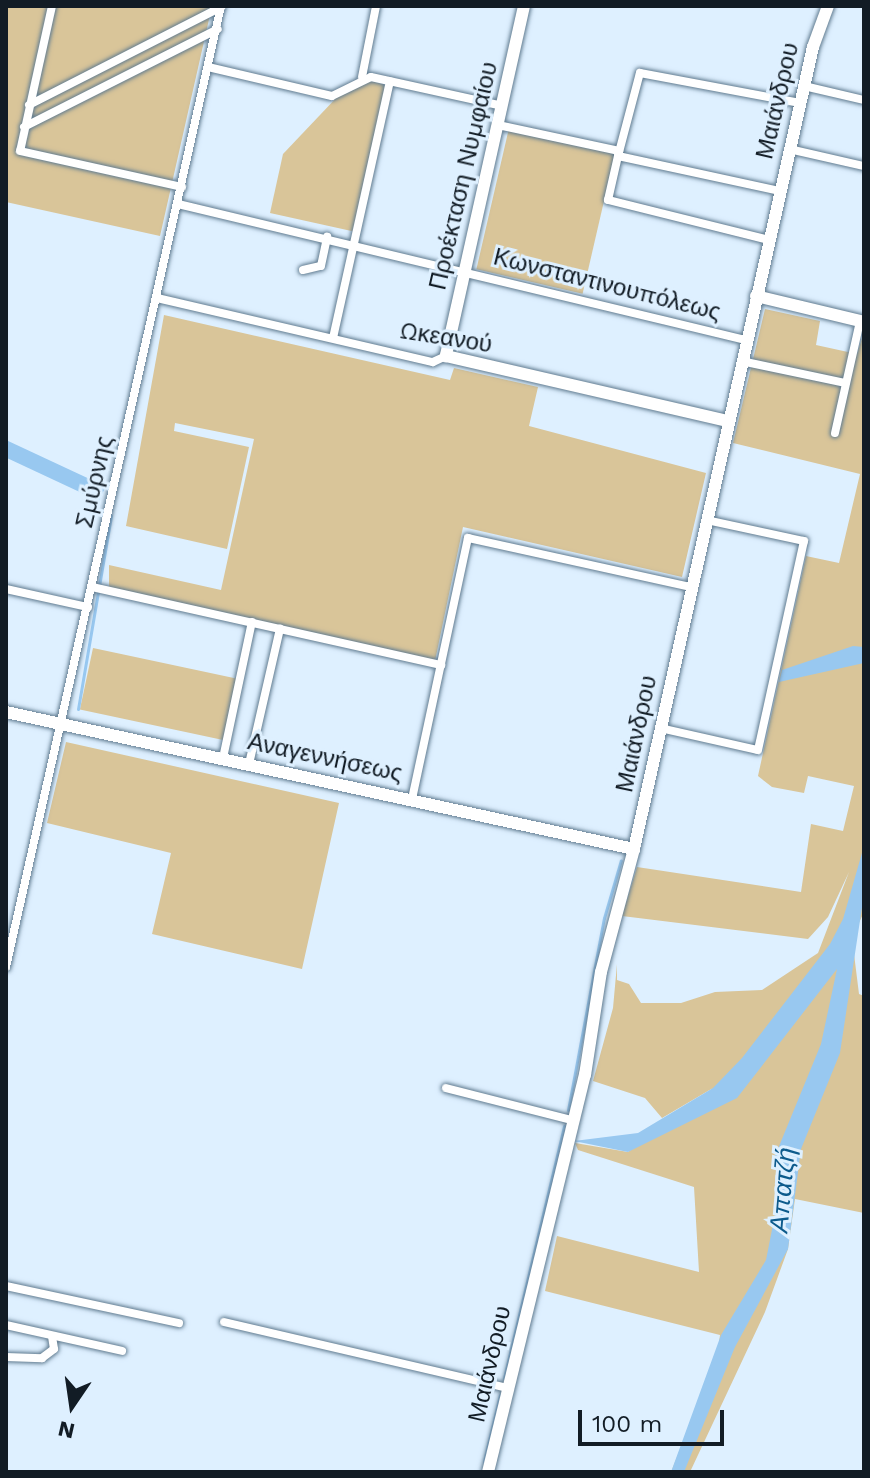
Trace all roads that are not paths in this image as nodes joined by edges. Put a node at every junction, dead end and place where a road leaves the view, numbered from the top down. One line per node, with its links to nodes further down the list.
1 (52, 6): 13 (street)
2 (221, 6): 6 (street, Σμύρνης); 13 (street)
3 (376, 6): 8 (street)
4 (524, 6): 14 (main road, Προέκταση Νυμφαίου)
5 (828, 6): 10 (main road, Μαιάνδρου)
6 (218, 29): 7 (street, Σμύρνης); 16 (street)
7 (208, 67): 8 (street); 20 (street, Σμύρνης)
8 (362, 77): 9 (street)
9 (390, 81): 14 (street); 25 (street)
10 (804, 86): 11 (street); 12 (main road, Μαιάνδρου)
11 (864, 100)
12 (800, 103): 17 (main road, Μαιάνδρου); 18 (street)
13 (29, 105): 16 (street)
14 (503, 106): 15 (main road, Προέκταση Νυμφαίου)
15 (498, 125): 18 (street); 27 (main road, Προέκταση Νυμφαίου)
16 (24, 127): 20 (street)
17 (789, 149): 19 (street); 21 (main road, Μαιάνδρου)
18 (618, 153): 21 (street); 24 (street)
19 (864, 166)
20 (182, 187): 22 (street, Σμύρνης)
21 (780, 191): 24 (main road, Μαιάνδρου)
22 (178, 204): 23 (street, Κωνσταντινουπόλεως); 29 (street, Σμύρνης)
23 (327, 237): 25 (street, Κωνσταντινουπόλεως); 26 (street)
24 (769, 240): 28 (main road, Μαιάνδρου)
25 (353, 245): 27 (street, Κωνσταντινουπόλεως); 31 (street)
26 (303, 270)
27 (464, 271): 32 (street, Κωνσταντινουπόλεως); 33 (main road, Προέκταση Νυμφαίου)
28 (756, 296): 30 (main road); 32 (main road, Μαιάνδρου)
29 (157, 298): 31 (street, Ωκεανού); 39 (street, Σμύρνης)
30 (862, 322): 35 (street)
31 (333, 338): 33 (street, Ωκεανού)
32 (746, 340): 34 (main road, Μαιάνδρου)
33 (446, 356): 36 (main road, Ωκεανού)
34 (741, 361): 35 (street); 36 (main road, Μαιάνδρου)
35 (845, 383): 37 (street)
36 (728, 421): 38 (main road, Μαιάνδρου)
37 (835, 433)
38 (706, 520): 40 (main road, Μαιάνδρου); 48 (street)
39 (92, 587): 42 (street, Σμύρνης); 43 (street)
40 (691, 587): 45 (street); 48 (main road, Μαιάνδρου)
41 (6, 589): 42 (street)
42 (88, 607): 47 (street, Σμύρνης)
43 (252, 622): 44 (street); 49 (street)
44 (280, 629): 45 (street); 50 (street)
45 (441, 665): 51 (street)
46 (6, 712): 47 (main road, Αναγεννήσεως)
47 (62, 724): 49 (main road, Αναγεννήσεως); 53 (street, Σμύρνης)
48 (660, 728): 52 (main road, Μαιάνδρου)
49 (223, 758): 50 (main road, Αναγεννήσεως)
50 (249, 764): 51 (main road, Αναγεννήσεως)
51 (412, 799): 52 (main road, Αναγεννήσεως)
52 (634, 849): 55 (main road, Μαιάνδρου)
53 (6, 967)
54 (446, 1088): 55 (street)
55 (572, 1120): 63 (main road, Μαιάνδρου)
56 (6, 1286): 58 (street)
57 (224, 1322): 63 (street)
58 (179, 1323)
59 (6, 1325): 60 (street)
60 (52, 1336): 61 (street); 62 (street)
61 (122, 1351)
62 (6, 1357)
63 (507, 1388): 64 (main road, Μαιάνδρου)
64 (488, 1472)

